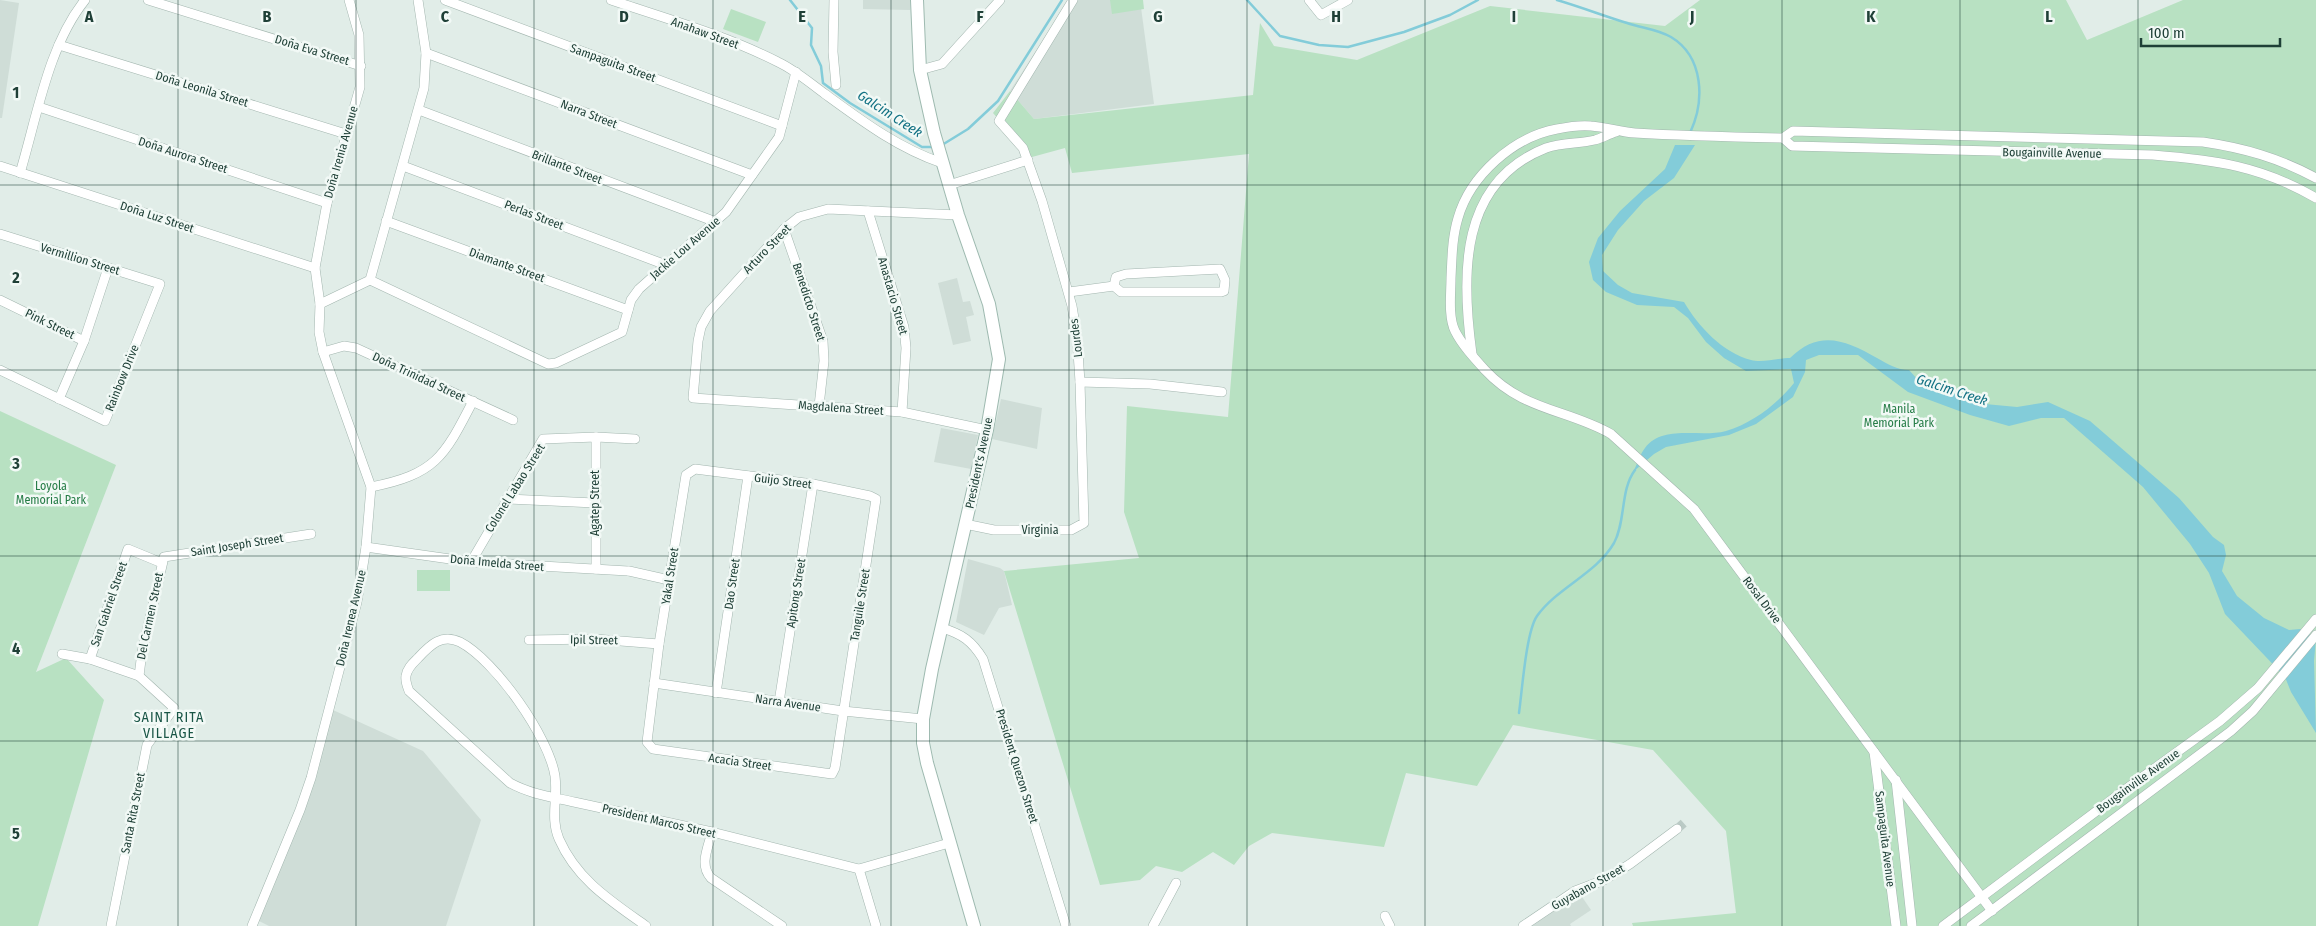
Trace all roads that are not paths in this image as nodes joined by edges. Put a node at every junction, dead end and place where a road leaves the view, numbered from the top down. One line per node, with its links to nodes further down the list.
1 (85, 0): 13 (street)
2 (148, 0): 15 (street, Doña Eva Street)
3 (349, 0): 15 (street, Doña Irenia Avenue)
4 (418, 0): 14 (street)
5 (444, 0): 21 (street, Sampaguita Street)
6 (611, 0): 17 (street, Anahaw Street)
7 (834, 0): 18 (street)
8 (917, 0): 16 (street, President's Avenue)
9 (1000, 0): 16 (street)
10 (1073, 0): 26 (street, Lourdes)
11 (1309, 0): 12 (street)
12 (1348, 0)
13 (59, 45): 19 (street); 23 (street, Doña Leonila Street)
14 (426, 53): 20 (street); 30 (street, Narra Street)
15 (361, 66): 23 (street, Doña Irenia Avenue)
16 (920, 70): 25 (street, President's Avenue)
17 (796, 72): 21 (street, Jackie Lou Avenue); 25 (street)
18 (836, 85)
19 (39, 107): 29 (street); 34 (street, Doña Aurora Street)
20 (419, 110): 28 (street); 38 (street, Brillante Street)
21 (782, 126): 30 (street, Jackie Lou Avenue)
22 (1616, 132): 24 (street, Bougainville Avenue); 53 (street); 53 (street, Rosal Drive)
23 (346, 134): 34 (street, Doña Irenia Avenue)
24 (1783, 138): 31 (street, Bougainville Avenue); 33 (street, Bougainville Avenue)
25 (941, 157): 32 (street, President's Avenue)
26 (1028, 160): 32 (street); 47 (street, Lourdes)
27 (0, 166): 29 (street, Doña Luz Street)
28 (403, 166): 37 (street); 41 (street, Perlas Street)
29 (20, 173): 43 (street, Doña Luz Street)
30 (752, 175): 38 (street, Jackie Lou Avenue)
31 (2316, 178)
32 (949, 186): 36 (street, President's Avenue)
33 (2316, 198)
34 (326, 203): 43 (street, Doña Irenia Avenue)
35 (868, 211): 36 (street, Arturo Street); 39 (street, Arturo Street); 61 (street, Anastacio Street)
36 (958, 215): 63 (street, President's Avenue)
37 (386, 220): 44 (street); 50 (street, Diamante Street)
38 (716, 222): 41 (street, Jackie Lou Avenue)
39 (784, 229): 57 (street, Arturo Street); 60 (street, Benedicto Street)
40 (0, 234): 42 (street, Vermillion Street)
41 (666, 264): 50 (street, Jackie Lou Avenue)
42 (108, 268): 45 (street, Vermillion Street); 51 (street, Pink Street)
43 (314, 268): 49 (street, Doña Irenia Avenue)
44 (370, 280): 49 (street); 50 (street, Jackie Lou Avenue)
45 (160, 284): 58 (street, Rainbow Drive)
46 (1114, 286): 46 (street); 47 (street)
47 (1069, 292): 55 (street, Lourdes)
48 (0, 300): 51 (street, Pink Street)
49 (320, 304): 52 (street, Doña Irenea Avenue)
50 (628, 310)
51 (84, 341): 58 (street)
52 (323, 352): 59 (street, Doña Trinidad Street); 69 (street, Doña Irenea Avenue)
53 (1473, 356): 95 (street, Rosal Drive)
54 (0, 370): 58 (street, Rainbow Drive)
55 (1080, 382): 56 (street); 73 (street, Lourdes)
56 (1222, 392)
57 (693, 398): 60 (street, Magdalena Street)
58 (60, 399)
59 (473, 401): 62 (street, Doña Trinidad Street); 69 (street)
60 (819, 406): 61 (street, Magdalena Street)
61 (902, 412): 63 (street, Magdalena Street)
62 (513, 420)
63 (987, 430): 74 (street, President's Avenue)
64 (596, 437): 65 (street, Colonel Labao Street); 70 (street, Colonel Labao Street); 72 (street, Agatep Street)
65 (635, 439)
66 (690, 470): 67 (street, Guijo Street); 80 (street, Yakal Street)
67 (748, 476): 68 (street, Guijo Street); 91 (street, Dao Street)
68 (813, 484): 71 (street, Guijo Street); 92 (street, Apitong Street)
69 (372, 487): 76 (street, Doña Irenea Avenue)
70 (506, 499): 72 (street); 78 (street, Colonel Labao Street)
71 (876, 499): 93 (street, Tanguile Street)
72 (595, 503): 79 (street, Agatep Street)
73 (1084, 523): 74 (street, Virginia)
74 (966, 524): 82 (street, President's Avenue)
75 (311, 534): 77 (street, Saint Joseph Street)
76 (366, 547): 78 (street, Doña Imelda Street); 107 (street, Doña Irenea Avenue)
77 (163, 560): 87 (street, San Gabriel Street); 89 (street, Del Carmen Street)
78 (470, 562): 79 (street, Doña Imelda Street)
79 (596, 569): 80 (street, Doña Imelda Street)
80 (669, 580): 85 (street, Yakal Street)
81 (2314, 622): 88 (street, Bougainville Avenue)
82 (942, 628): 94 (street, President's Avenue); 112 (street, President Quezon Street)
83 (2316, 635): 88 (street, Bougainville Avenue)
84 (529, 640): 85 (street, Ipil Street)
85 (659, 644): 90 (street, Yakal Street)
86 (62, 654): 87 (street)
87 (90, 659): 89 (street)
88 (2275, 675): 103 (street, Bougainville Avenue); 104 (street, Bougainville Avenue)
89 (139, 676): 106 (street, Santa Rita Street)
90 (654, 683): 91 (street, Narra Avenue); 93 (street, Acacia Street)
91 (716, 693): 92 (street, Narra Avenue)
92 (779, 702): 93 (street, Narra Avenue)
93 (843, 711): 94 (street, Narra Avenue)
94 (923, 719): 100 (street, President's Avenue)
95 (1874, 752): 96 (street, Rosal Drive); 116 (street, Sampaguita Avenue)
96 (1896, 779): 103 (street, Rosal Drive); 117 (street, Sampaguita Avenue)
97 (555, 798): 97 (street, President Marcos Street); 99 (street, President Marcos Street); 108 (street)
98 (1677, 829): 115 (street, Guyabano Street)
99 (712, 832): 101 (street, President Marcos Street); 109 (street)
100 (950, 843): 101 (street); 111 (street, President's Avenue)
101 (859, 869): 110 (street)
102 (1176, 883): 113 (street)
103 (1982, 896): 104 (street, Rosal Drive); 118 (street, Bougainville Avenue)
104 (1992, 910): 119 (street, Bougainville Avenue)
105 (1385, 916): 114 (street)
106 (111, 926)
107 (252, 926)
108 (646, 926)
109 (782, 926)
110 (876, 926)
111 (974, 926)
112 (1066, 926)
113 (1153, 926)
114 (1390, 926)
115 (1523, 926)
116 (1896, 926)
117 (1912, 926)
118 (1943, 926)
119 (1971, 926)

